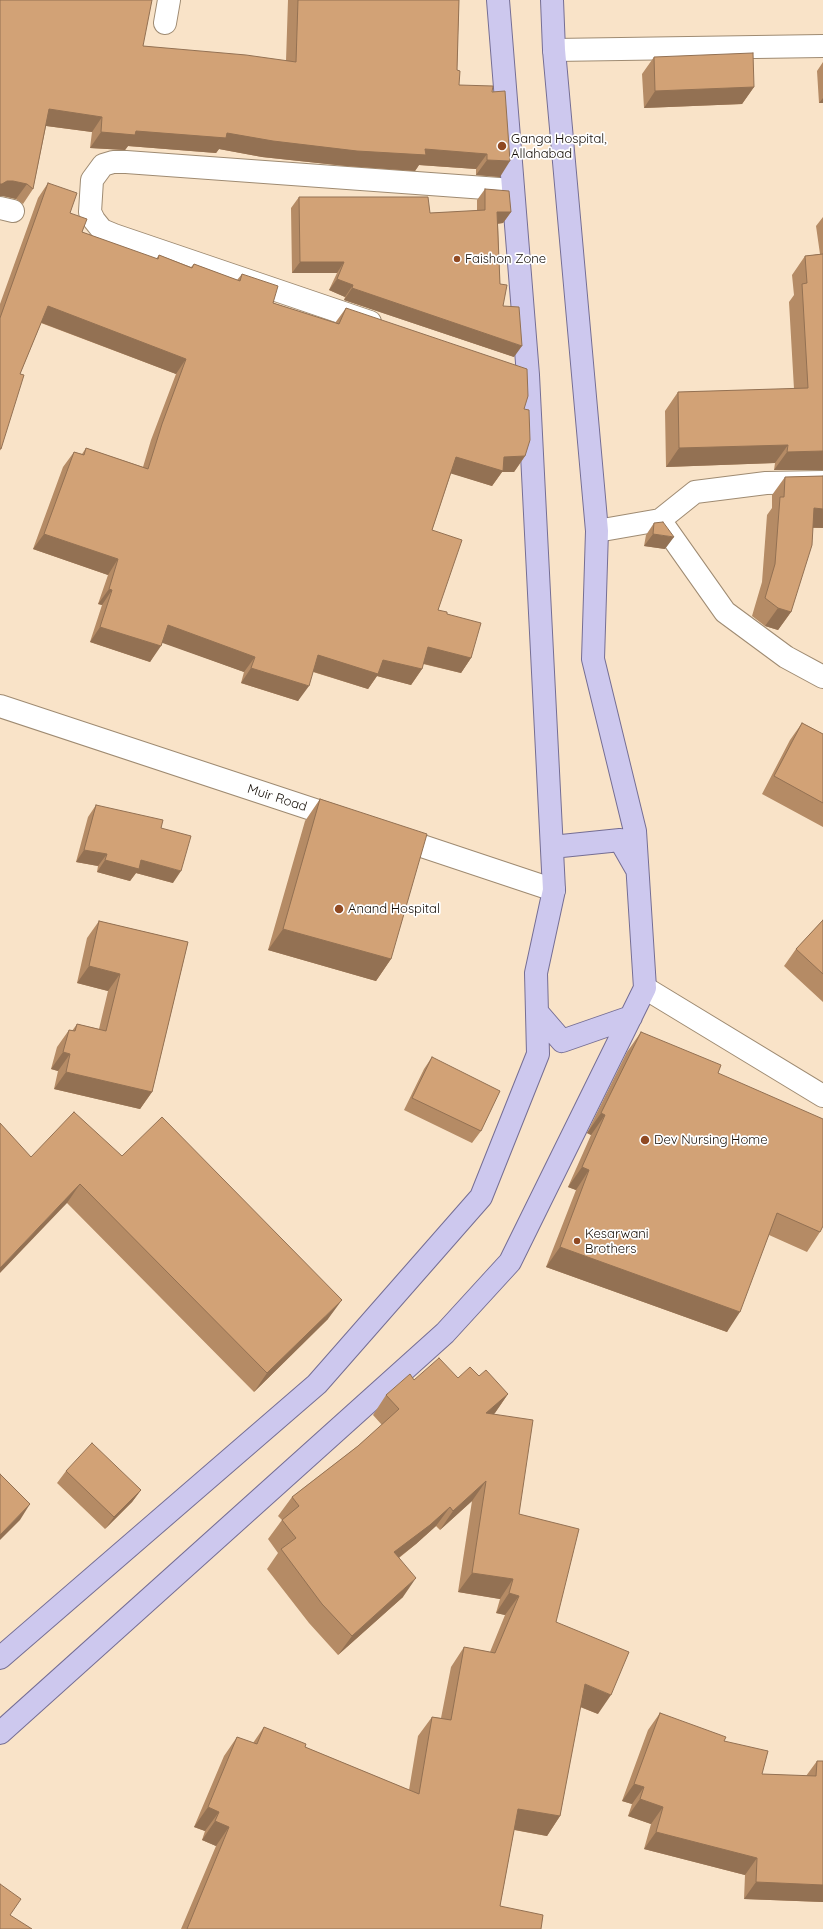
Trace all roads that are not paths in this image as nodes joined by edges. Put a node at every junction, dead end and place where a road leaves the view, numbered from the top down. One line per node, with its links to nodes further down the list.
1 (169, 0): 4 (street)
2 (498, 0): 7 (main road)
3 (552, 0): 6 (main road)
4 (165, 23)
5 (823, 46): 6 (street)
6 (554, 50): 13 (main road)
7 (513, 190): 8 (street); 10 (main road)
8 (392, 330)
9 (505, 368): 10 (street)
10 (528, 375): 16 (main road)
11 (823, 482): 12 (street)
12 (660, 520): 13 (street); 14 (street)
13 (597, 531): 17 (main road)
14 (823, 677)
15 (0, 706): 18 (street, Muir Road)
16 (552, 847): 17 (main road); 18 (main road)
17 (638, 871): 19 (main road)
18 (554, 890): 20 (main road)
19 (645, 988): 21 (main road); 22 (street)
20 (537, 1012): 21 (main road); 23 (main road)
21 (630, 1017): 24 (main road)
22 (823, 1096)
23 (0, 1658)
24 (0, 1733)

